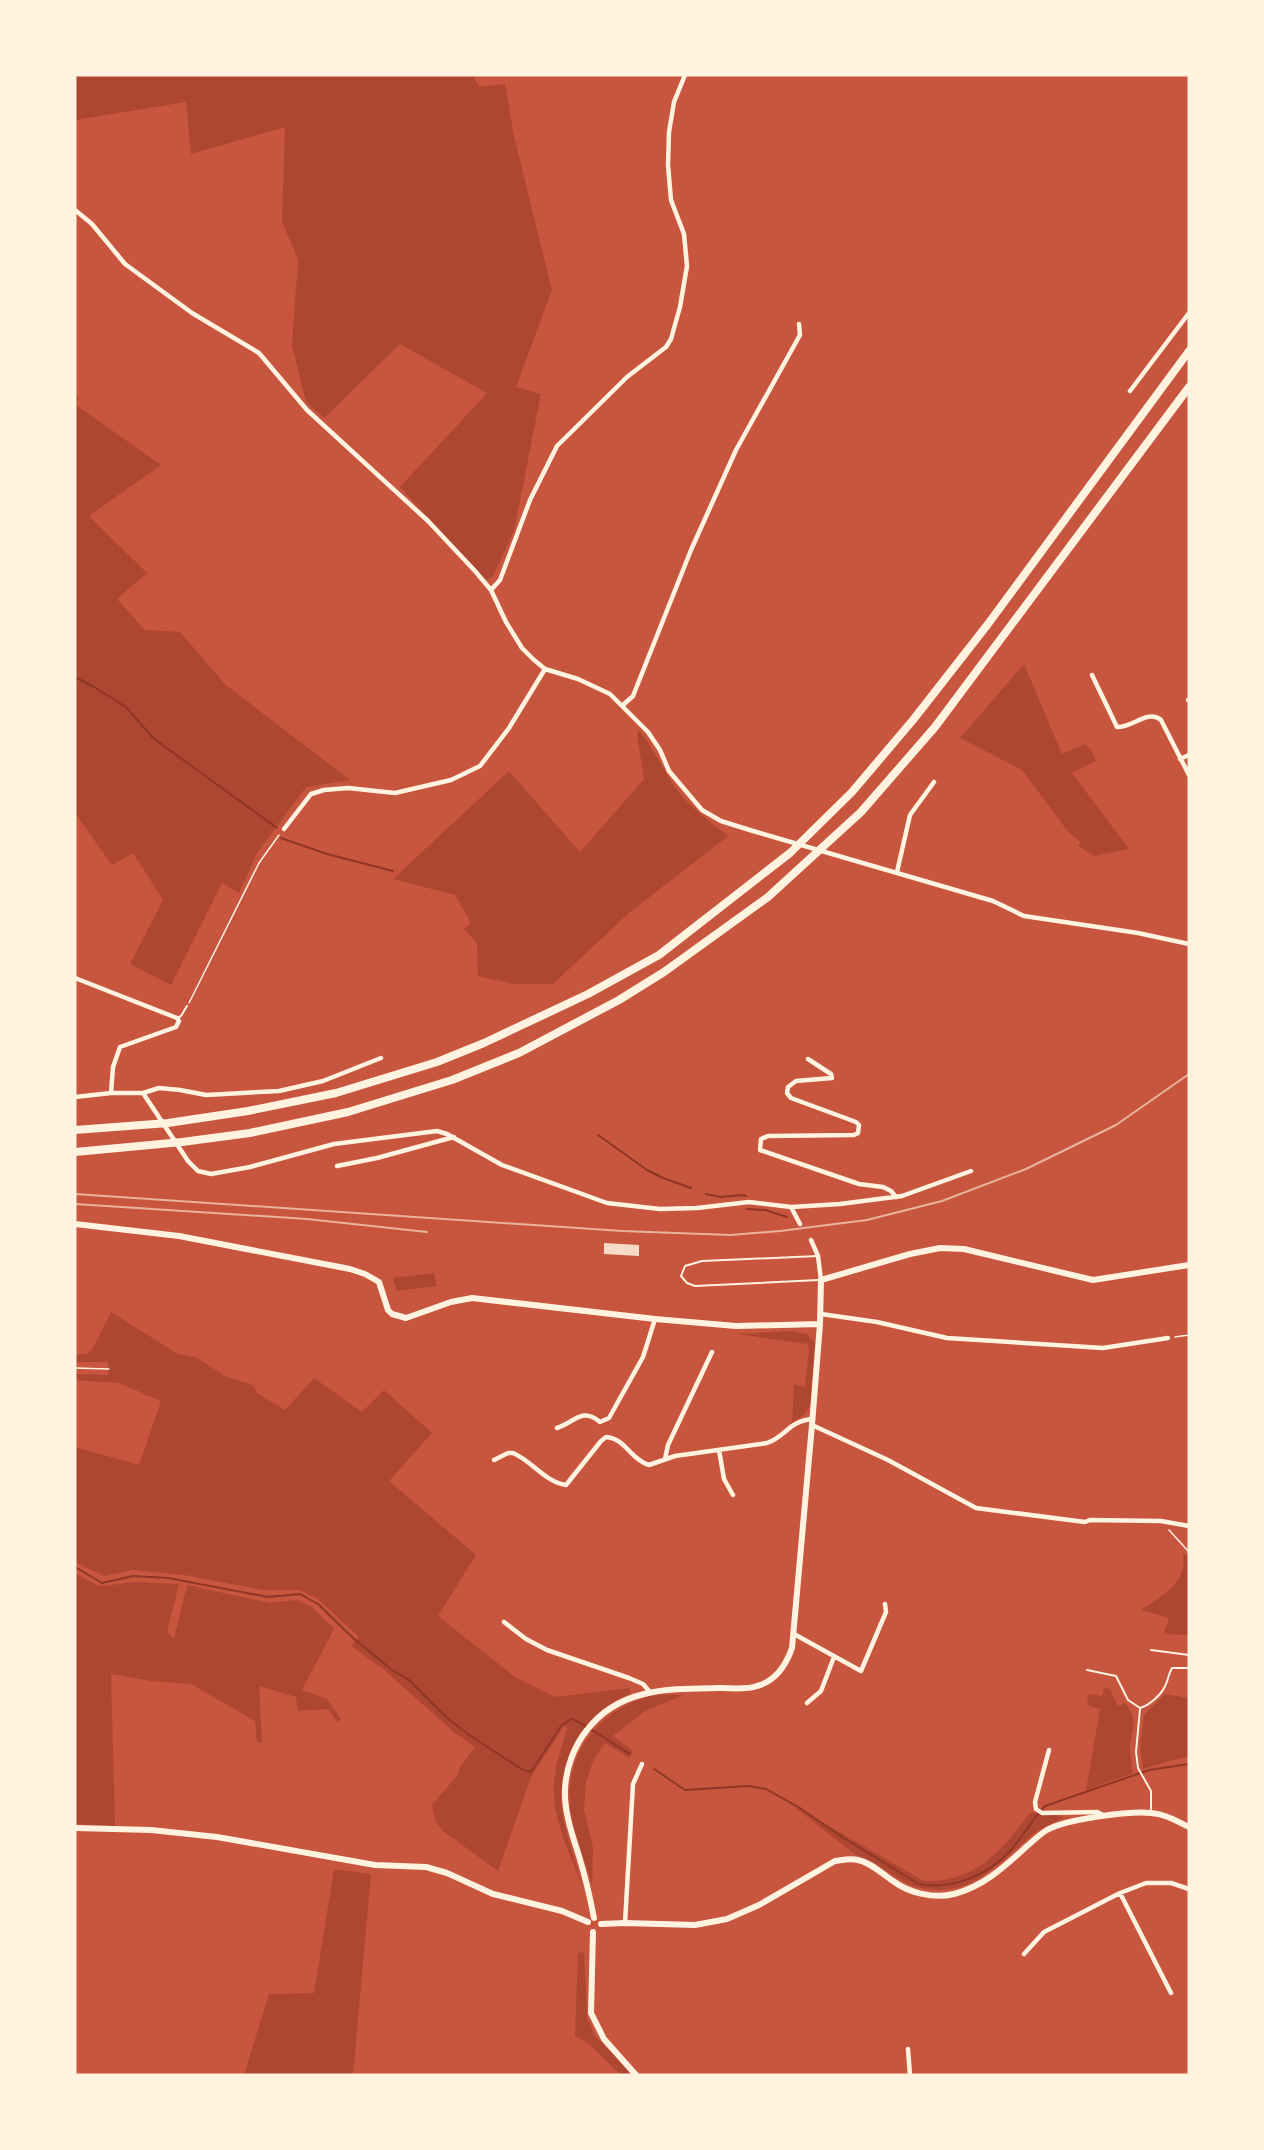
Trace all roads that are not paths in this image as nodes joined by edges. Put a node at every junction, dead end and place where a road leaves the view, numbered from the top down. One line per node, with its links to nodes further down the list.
1 (685, 75): 8 (street)
2 (75, 210): 8 (street)
3 (1189, 313): 7 (street)
4 (799, 324): 11 (street)
5 (1189, 351): 27 (highway)
6 (1189, 387): 29 (highway)
7 (1130, 392)
8 (491, 590): 9 (street)
9 (546, 669): 11 (street); 16 (street)
10 (1092, 675): 13 (street)
11 (623, 705): 17 (street)
12 (1189, 754): 13 (street)
13 (1180, 759): 14 (street)
14 (1189, 774)
15 (934, 782): 17 (street)
16 (284, 829)
17 (897, 872): 18 (street)
18 (1189, 945)
19 (75, 978): 21 (street)
20 (187, 1006): 21 (lane)
21 (177, 1018): 24 (street)
22 (381, 1058): 25 (street)
23 (808, 1059): 32 (street)
24 (111, 1093): 25 (street); 26 (street)
25 (143, 1093): 28 (street)
26 (75, 1097)
27 (75, 1130)
28 (454, 1137): 30 (street); 33 (street)
29 (75, 1152)
30 (338, 1166)
31 (971, 1171): 32 (street)
32 (896, 1197): 33 (street)
33 (790, 1207): 35 (street)
34 (75, 1224): 41 (street)
35 (800, 1224)
36 (811, 1240): 37 (street)
37 (818, 1256): 39 (street); 39 (lane)
38 (1189, 1265): 39 (street)
39 (821, 1280): 40 (street)
40 (821, 1314): 42 (street); 43 (street)
41 (655, 1319): 42 (street); 46 (street)
42 (820, 1324): 45 (street)
43 (1168, 1338)
44 (712, 1352): 48 (street)
45 (813, 1422): 47 (street); 51 (street); 54 (street)
46 (557, 1428)
47 (719, 1450): 48 (street); 50 (street)
48 (665, 1459): 49 (street)
49 (494, 1460)
50 (732, 1496)
51 (1189, 1526)
52 (885, 1604): 57 (street)
53 (504, 1622): 60 (street)
54 (794, 1634): 57 (street); 60 (street)
55 (1151, 1650): 56 (lane)
56 (1189, 1654)
57 (834, 1657): 61 (street)
58 (1189, 1668): 62 (lane)
59 (1087, 1670): 62 (lane)
60 (649, 1691): 71 (street)
61 (807, 1703)
62 (1140, 1708): 65 (lane)
63 (1049, 1750): 66 (street)
64 (642, 1764): 73 (street)
65 (1151, 1813): 66 (street); 67 (street)
66 (1105, 1817): 73 (street)
67 (1189, 1827)
68 (75, 1828): 72 (street)
69 (1189, 1889): 70 (street)
70 (1120, 1893): 76 (street); 77 (street)
71 (594, 1918): 72 (street); 74 (street)
72 (588, 1922): 75 (street)
73 (626, 1923): 74 (street)
74 (601, 1924): 75 (street)
75 (593, 1932): 79 (street)
76 (1024, 1954)
77 (1171, 1993)
78 (908, 2049): 80 (street)
79 (636, 2075)
80 (910, 2075)

